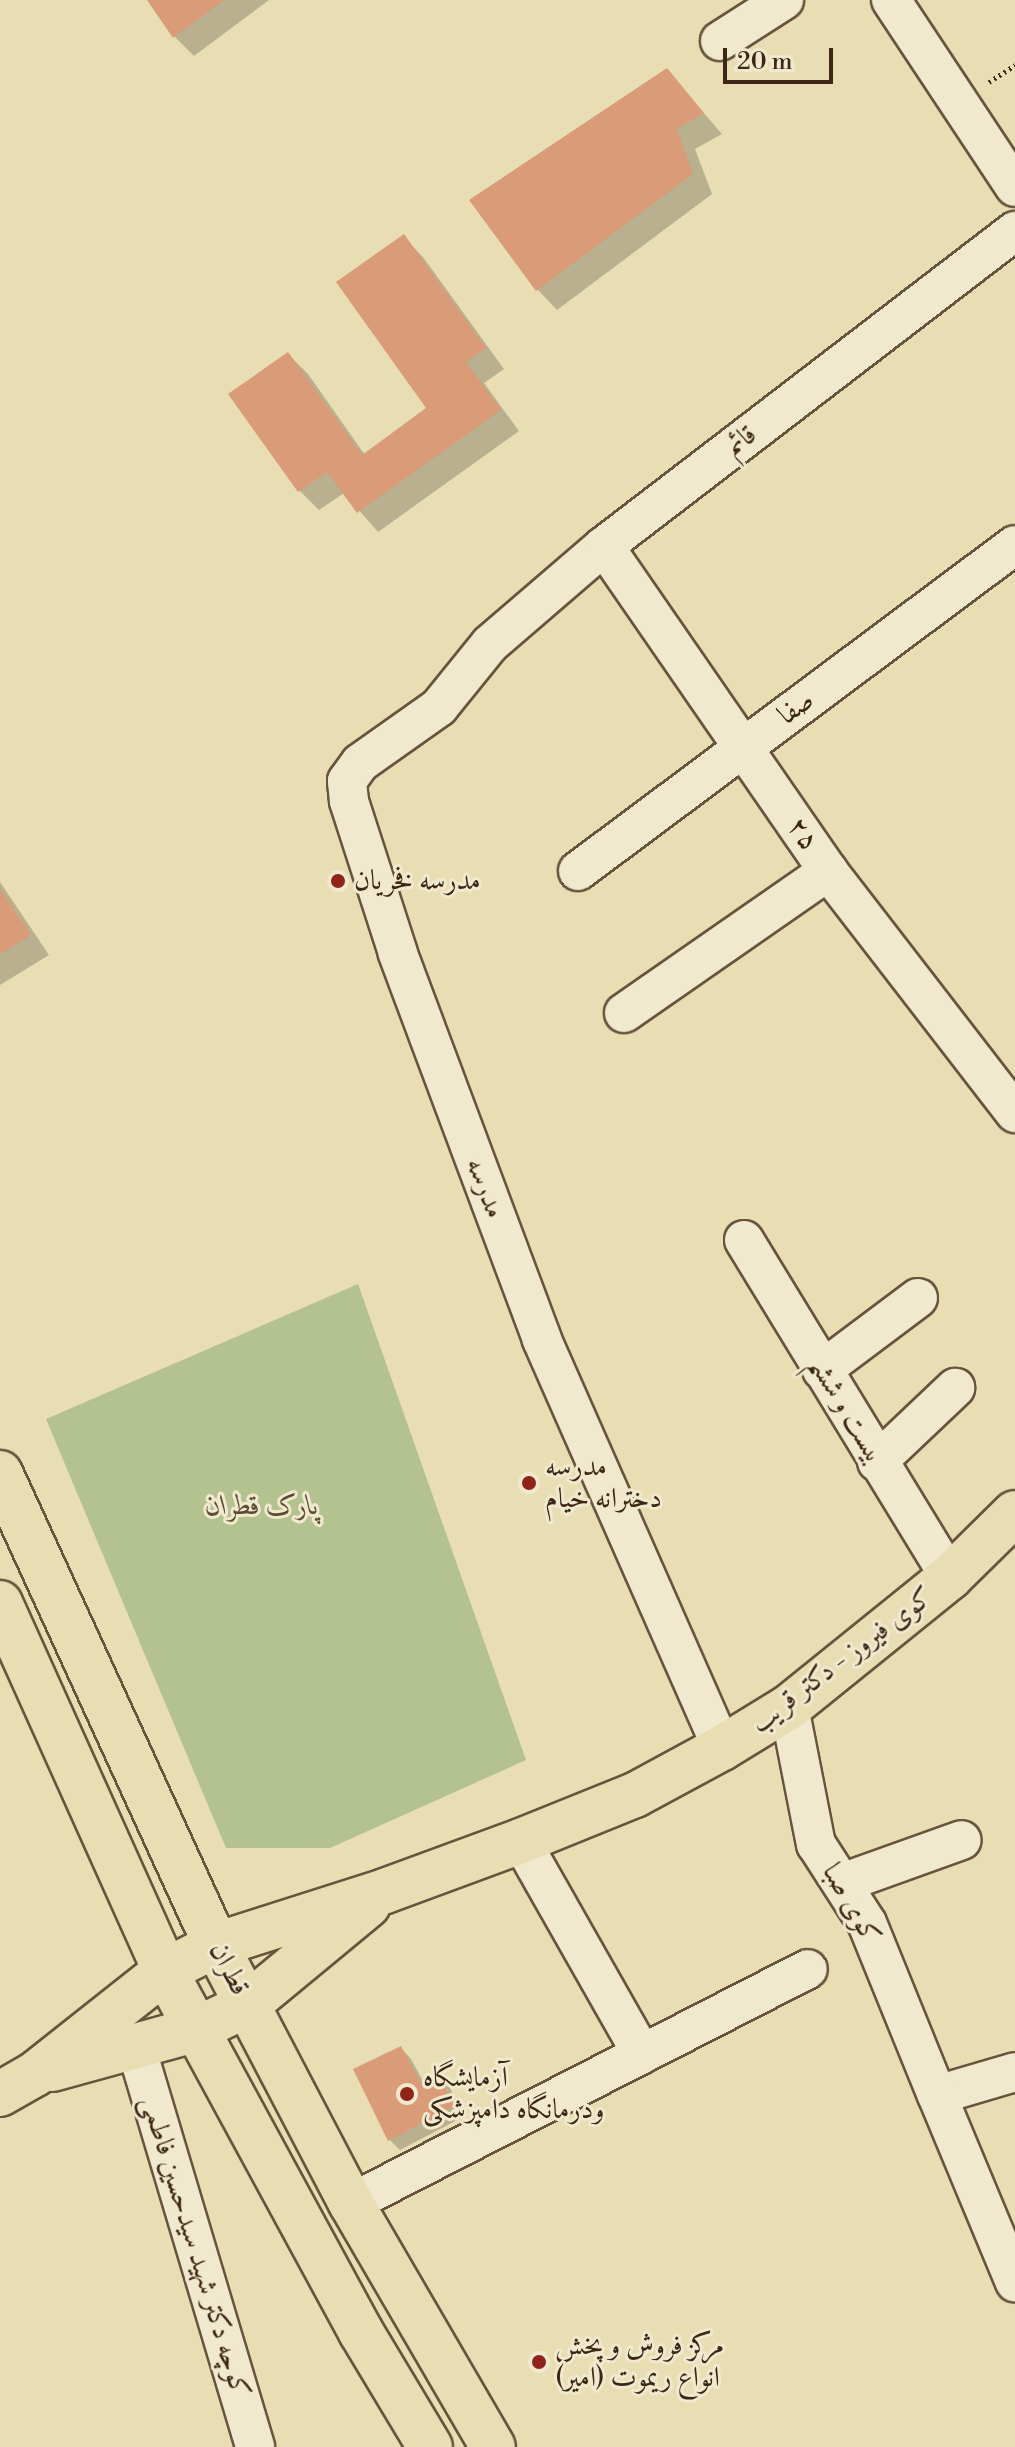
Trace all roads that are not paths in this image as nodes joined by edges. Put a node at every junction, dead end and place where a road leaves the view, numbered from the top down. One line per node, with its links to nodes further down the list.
1 (784, 0): 3 (street)
2 (891, 0): 4 (street)
3 (720, 41)
4 (1015, 187)
5 (1015, 231): 7 (street, قائم)
6 (1015, 545): 9 (street, صفا)
7 (604, 546): 8 (street, قائم); 9 (street, ۲۵)
8 (475, 662): 24 (street, مدرسه)
9 (742, 749): 10 (street, صفا); 11 (street, ۲۵)
10 (578, 871)
11 (828, 871): 12 (street); 13 (street, ۲۵)
12 (624, 1013)
13 (1015, 1113)
14 (744, 1240): 16 (street, بیست و ششم)
15 (918, 1298): 16 (street)
16 (822, 1370): 18 (street, بیست و ششم)
17 (955, 1388): 18 (street)
18 (877, 1462): 21 (street, بیست و ششم)
19 (0, 1473): 29 (main road, قطران)
20 (1015, 1513): 21 (main road, کوی فیروز - دکتر قریب)
21 (950, 1577): 23 (main road, کوی فیروز - دکتر قریب)
22 (0, 1603): 31 (main road, قطران)
23 (789, 1707): 24 (main road, کوی فیروز - دکتر قریب); 27 (street, کوی صبا)
24 (722, 1748): 26 (main road, کوی فیروز - دکتر قریب)
25 (962, 1840): 27 (street)
26 (521, 1841): 28 (main road, کوی فیروز - دکتر قریب); 35 (street)
27 (842, 1883): 38 (street, کوی صبا)
28 (385, 1891): 29 (main road, کوی فیروز - دکتر قریب); 32 (main road)
29 (216, 1945): 31 (main road, کوی فیروز - دکتر قریب); 32 (main road, قطران)
30 (808, 1969): 35 (street)
31 (165, 1971): 33 (main road, قطران); 37 (main road, کوی فیروز - دکتر قریب)
32 (247, 2005): 33 (main road); 39 (main road, قطران)
33 (197, 2029): 34 (main road); 42 (main road, قطران)
34 (136, 2047): 37 (main road); 41 (street, کوچه دکتر شهید سیدحسین فاطمی)
35 (642, 2054): 39 (street)
36 (1015, 2072): 38 (street)
37 (18, 2084)
38 (937, 2095): 40 (street, کوی صبا)
39 (351, 2203): 43 (main road, قطران)
40 (1015, 2282)
41 (255, 2447)
42 (430, 2447)
43 (493, 2447)

